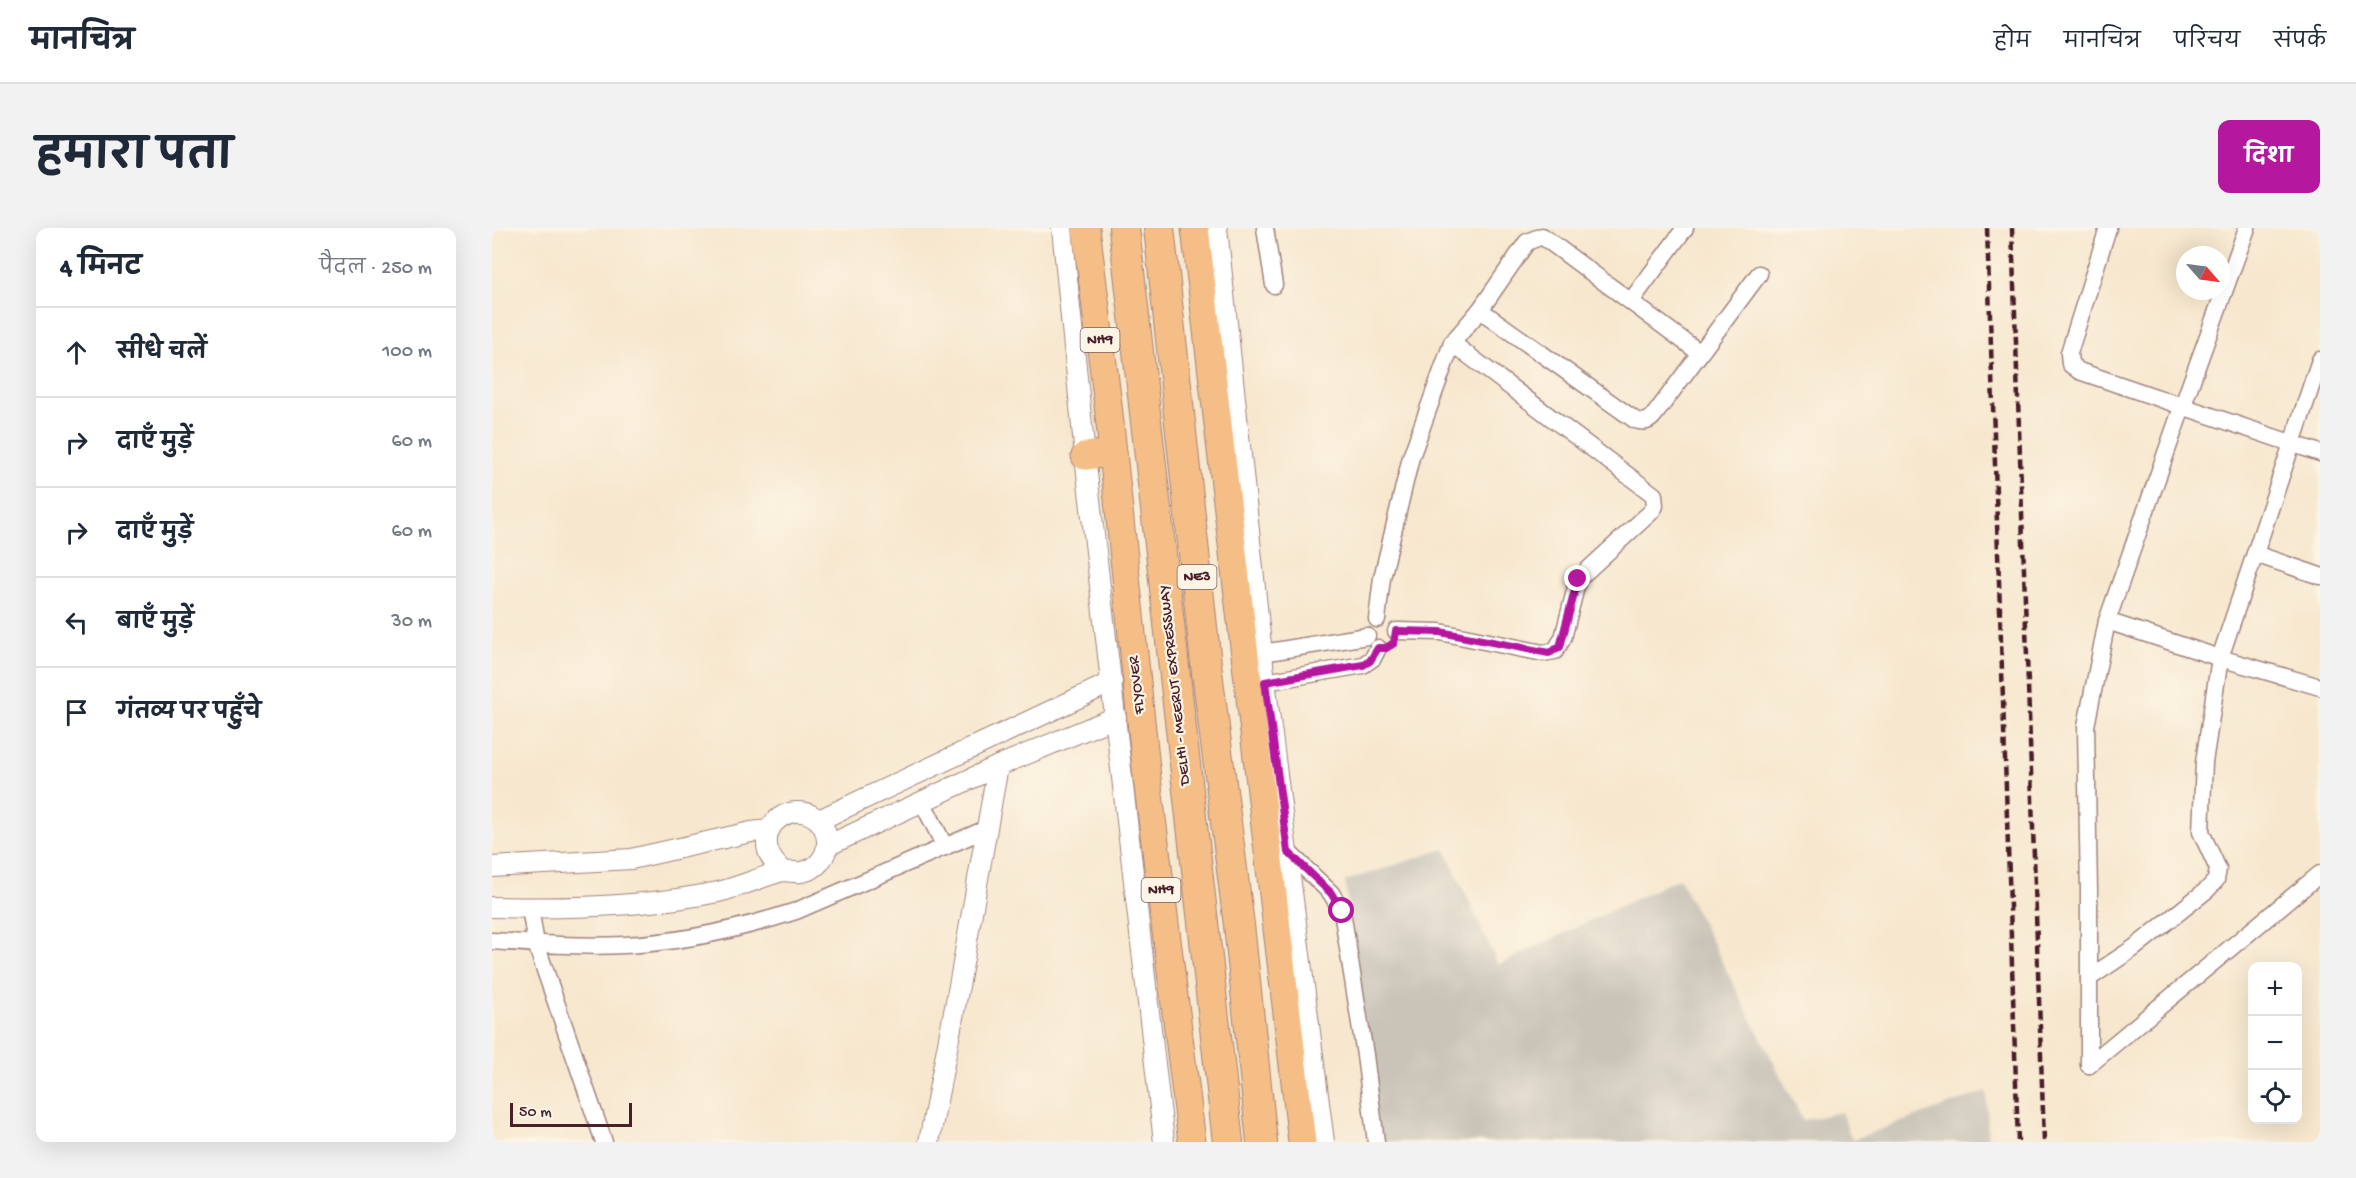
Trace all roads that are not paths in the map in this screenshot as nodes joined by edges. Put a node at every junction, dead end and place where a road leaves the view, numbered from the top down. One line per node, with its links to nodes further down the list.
1 (1062, 228): 24 (street)
2 (1086, 228): 22 (highway, FLYOVER / NH9)
3 (1124, 228): 58 (highway, DELHI - MEERUT EXPRESSWAY / NE3)
4 (1159, 228): 59 (highway, DELHI - MEERUT EXPRESSWAY / NE3)
5 (1195, 228): 15 (highway)
6 (1217, 228): 17 (street)
7 (1265, 228): 12 (street)
8 (1685, 228): 13 (street)
9 (2108, 228): 20 (street)
10 (2247, 228): 20 (street)
11 (1759, 274): 18 (street)
12 (1274, 285)
13 (1631, 301): 14 (street); 18 (street)
14 (1480, 310): 16 (street); 18 (street)
15 (1206, 328): 17 (highway); 27 (highway)
16 (1452, 343): 28 (street); 30 (street)
17 (1230, 348): 27 (street)
18 (1700, 353)
19 (2320, 360): 21 (street)
20 (2182, 406): 21 (street); 29 (street)
21 (2293, 445): 23 (street); 25 (street)
22 (1113, 453): 24 (highway); 57 (highway, FLYOVER / NH9)
23 (2320, 453)
24 (1085, 456): 34 (street)
25 (2255, 554): 26 (street); 33 (street)
26 (2320, 576)
27 (1247, 599): 32 (street); 60 (highway)
28 (1377, 620): 30 (street); 31 (street)
29 (2108, 621): 33 (street); 53 (street)
30 (1396, 631): 31 (street)
31 (1372, 642): 32 (street); 35 (street)
32 (1262, 653): 35 (street)
33 (2220, 658): 36 (street); 53 (street)
34 (1112, 682): 37 (street); 40 (street)
35 (1265, 682): 45 (street)
36 (2320, 687)
37 (1116, 717): 38 (street); 56 (street)
38 (998, 766): 39 (street); 41 (street)
39 (922, 801): 43 (street); 44 (street)
40 (819, 820): 42 (street); 43 (street)
41 (986, 829): 44 (street); 55 (street)
42 (769, 830): 46 (street); 47 (street)
43 (827, 846): 47 (street)
44 (945, 848): 52 (street)
45 (1288, 852): 61 (street); 62 (street)
46 (492, 867)
47 (782, 871): 50 (street)
48 (2320, 874): 53 (street)
49 (492, 907): 50 (street)
50 (530, 908): 52 (street)
51 (492, 941): 52 (street)
52 (537, 944): 54 (street)
53 (2089, 978)
54 (604, 1142)
55 (929, 1142)
56 (1164, 1142)
57 (1192, 1142)
58 (1228, 1142)
59 (1262, 1142)
60 (1302, 1142)
61 (1324, 1142)
62 (1376, 1142)

